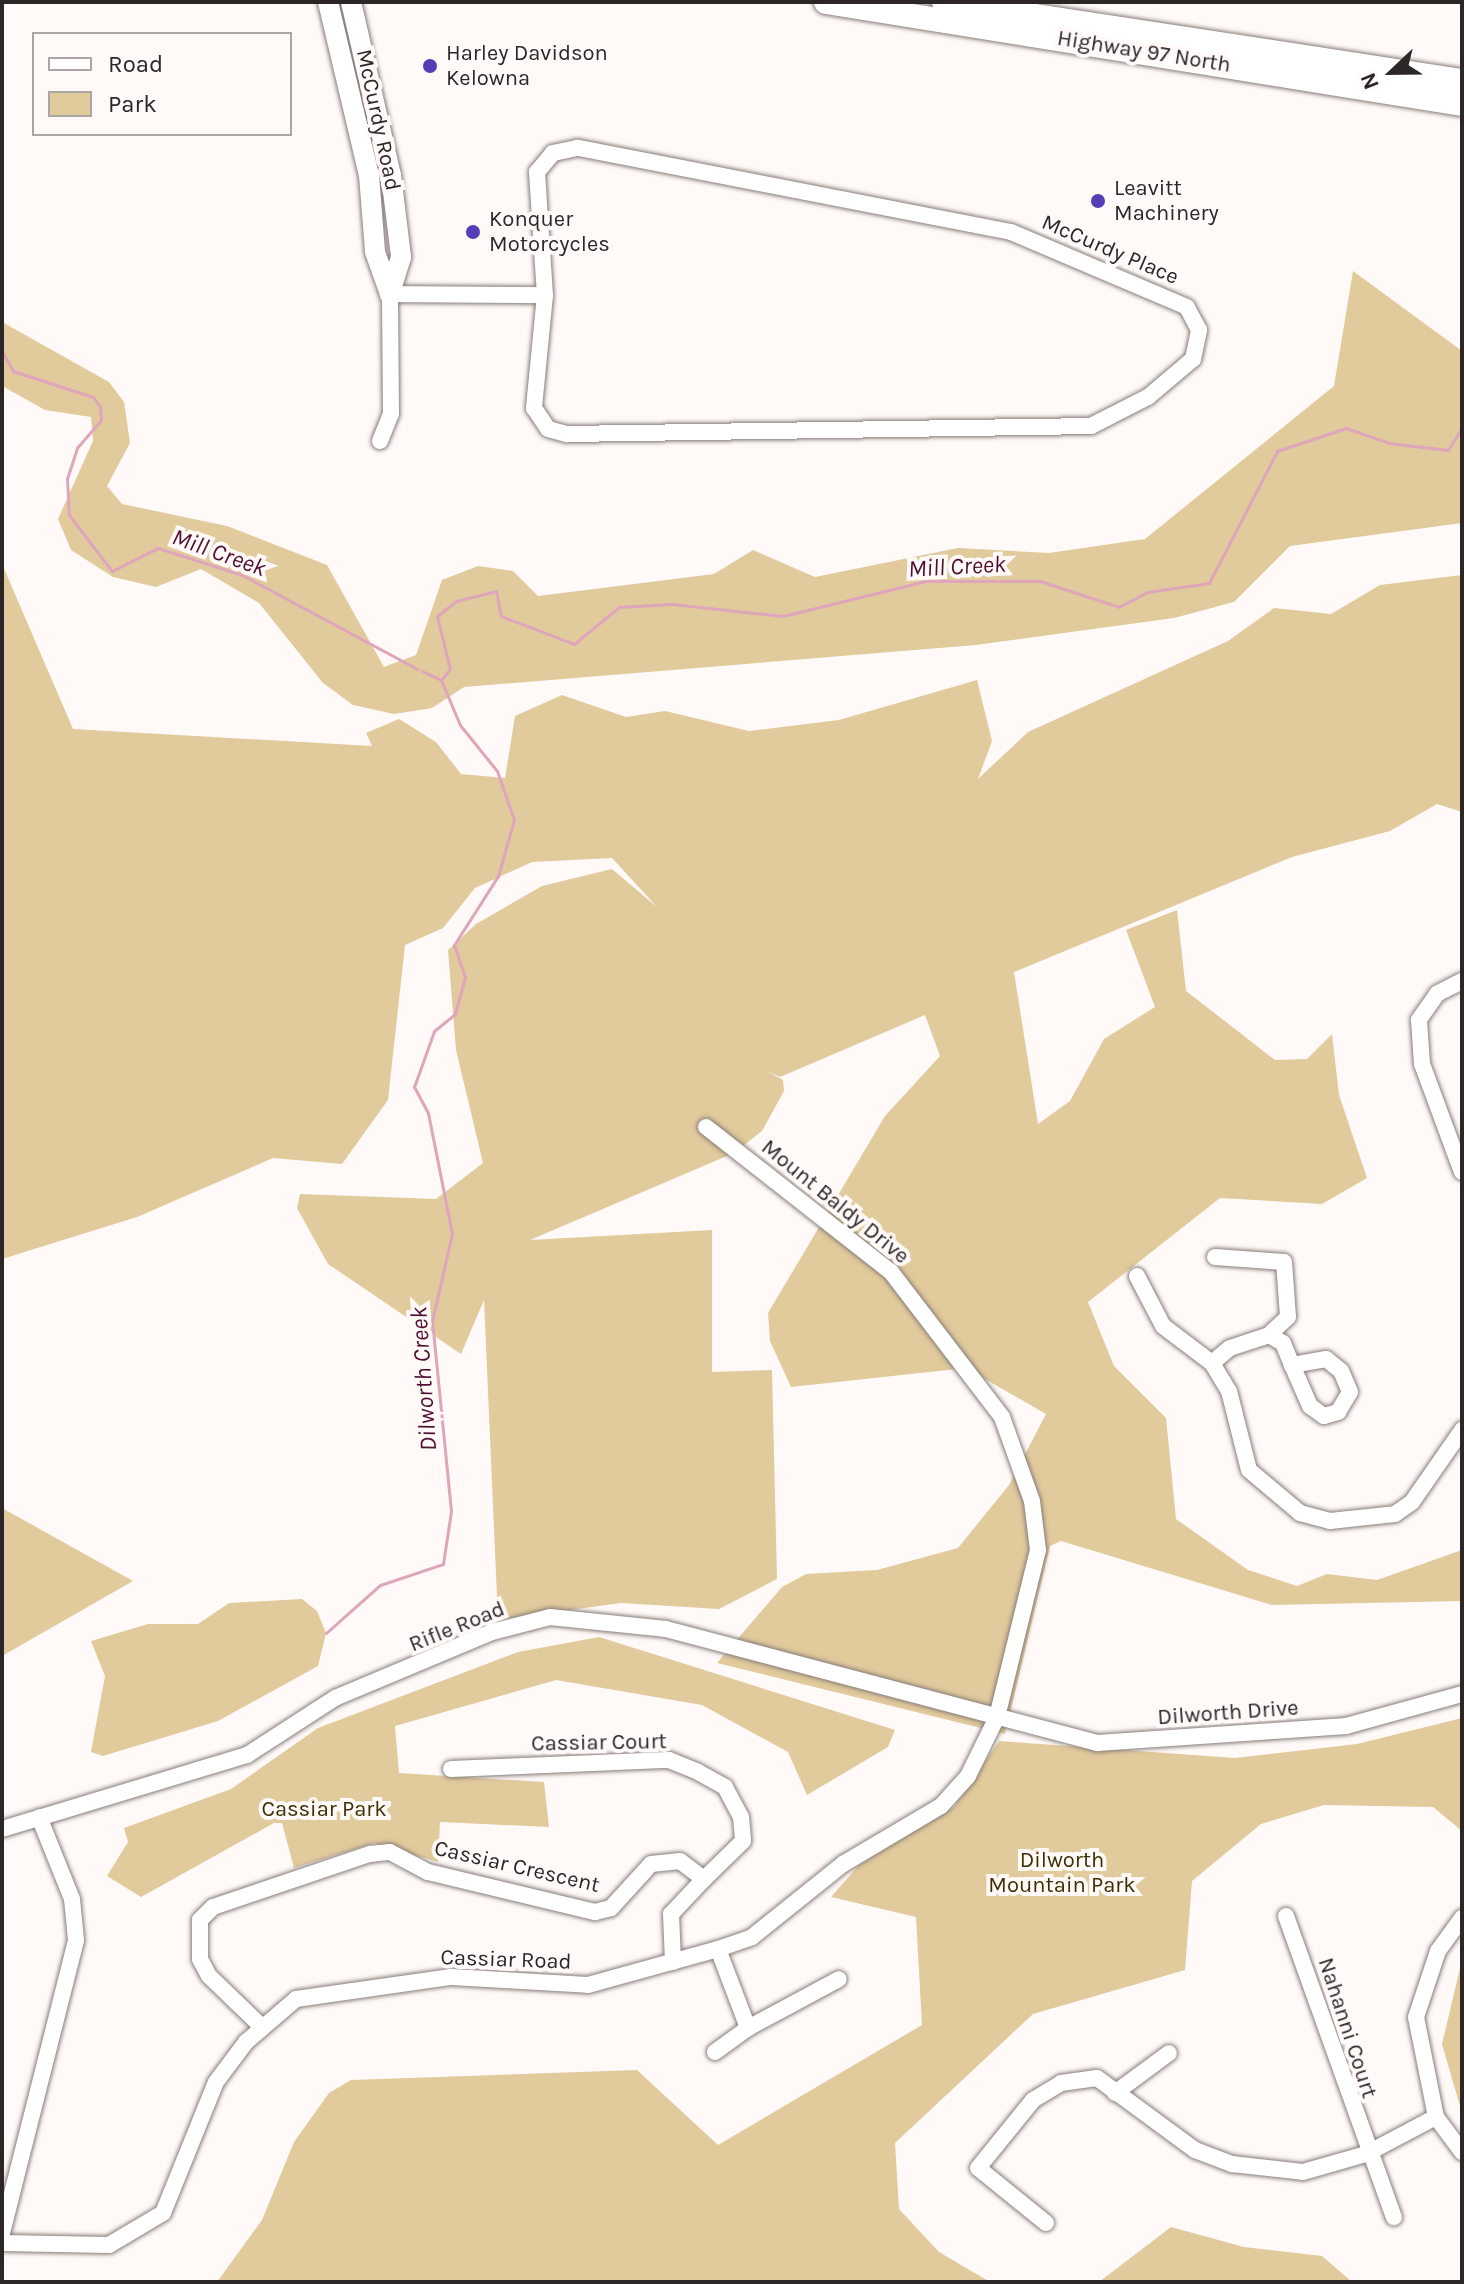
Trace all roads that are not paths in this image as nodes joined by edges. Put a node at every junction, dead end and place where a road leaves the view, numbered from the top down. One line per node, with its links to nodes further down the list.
1 (328, 2): 7 (main road, McCurdy Road)
2 (351, 2): 7 (main road, McCurdy Road)
3 (826, 2): 6 (highway, Highway 97 North)
4 (944, 2): 5 (highway, Highway 97 North)
5 (1462, 81)
6 (1462, 104)
7 (390, 294): 8 (street); 9 (street, McCurdy Road)
8 (545, 295): 8 (street, McCurdy Place)
9 (380, 441)
10 (1462, 981): 12 (street)
11 (706, 1127): 20 (street, Mount Baldy Drive)
12 (1462, 1172)
13 (1215, 1257): 15 (street)
14 (1137, 1276): 16 (street)
15 (1269, 1335): 16 (street); 17 (street)
16 (1212, 1363): 18 (street)
17 (1292, 1365)
18 (1462, 1430)
19 (1462, 1694): 20 (street, Dilworth Drive)
20 (997, 1717): 22 (street, Rifle Road); 27 (street, Cassiar Road)
21 (451, 1769): 24 (street, Cassiar Court)
22 (39, 1817): 23 (street, Rifle Road); 40 (street)
23 (2, 1829)
24 (704, 1879): 28 (street); 30 (street, Cassiar Crescent)
25 (1286, 1916): 37 (street, Nahanni Court)
26 (1462, 1918): 35 (street)
27 (718, 1949): 28 (street, Cassiar Road); 31 (street)
28 (673, 1962): 30 (street, Cassiar Road)
29 (839, 1979): 31 (street)
30 (261, 2026): 41 (street, Cassiar Road)
31 (748, 2028): 32 (street)
32 (715, 2052)
33 (1169, 2053): 34 (street)
34 (1115, 2093): 37 (street); 39 (street)
35 (1436, 2117): 36 (street); 37 (street)
36 (1462, 2152)
37 (1366, 2154): 38 (street, Nahanni Court)
38 (1394, 2217)
39 (1046, 2223)
40 (2, 2233)
41 (2, 2243)

